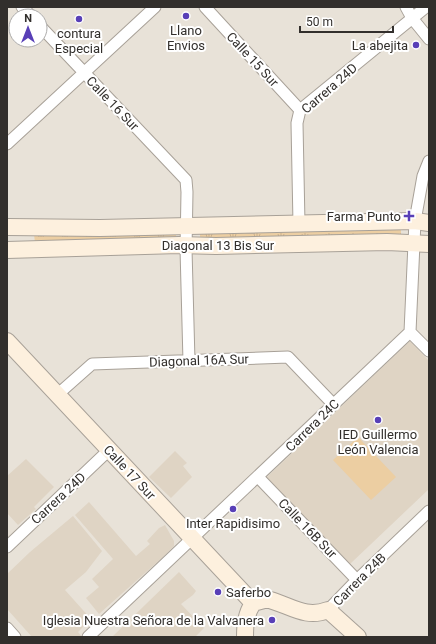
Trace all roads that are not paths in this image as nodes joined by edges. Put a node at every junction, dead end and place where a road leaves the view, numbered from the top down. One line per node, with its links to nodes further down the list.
1 (155, 7): 8 (street)
2 (205, 7): 9 (street, Calle 15 Sur)
3 (406, 7): 5 (street)
4 (426, 7): 5 (street, Carrera 24D)
5 (412, 18): 7 (street); 9 (street, Carrera 24D)
6 (48, 34): 8 (street, Calle 16 Sur)
7 (429, 39)
8 (84, 72): 10 (street); 14 (street, Calle 16 Sur)
9 (300, 110): 13 (street, Carrera 24D)
10 (7, 144)
11 (429, 161): 12 (street)
12 (422, 222): 13 (street, Diagonal 13 Bis Sur); 16 (street)
13 (299, 224): 14 (street, Diagonal 13 Bis Sur)
14 (186, 225): 15 (street, Diagonal 13 Bis Sur); 17 (street)
15 (7, 226): 18 (street)
16 (422, 244): 17 (street, Diagonal 13 Bis Sur); 19 (street)
17 (186, 245): 18 (street, Diagonal 13 Bis Sur); 22 (street)
18 (7, 249)
19 (410, 332): 21 (street); 24 (street, Carrera 24C)
20 (8, 344): 23 (street, Calle 17 Sur)
21 (429, 352)
22 (189, 361): 23 (street, Diagonal 16A Sur); 24 (street, Diagonal 16A Sur)
23 (58, 395): 25 (street, Calle 17 Sur)
24 (333, 404): 26 (street, Carrera 24C)
25 (109, 450): 28 (street, Calle 17 Sur); 29 (street, Carrera 24D)
26 (258, 477): 28 (street, Carrera 24C); 30 (street, Calle 16B Sur)
27 (429, 511): 30 (street, Carrera 24B)
28 (192, 539): 31 (street, Calle 17 Sur); 35 (street, Carrera 24C)
29 (7, 547)
30 (357, 580): 32 (street, Carrera 24B)
31 (253, 603): 32 (street, Carrera 24B); 36 (street)
32 (328, 610): 37 (street)
33 (7, 628): 34 (street)
34 (15, 637)
35 (88, 637)
36 (245, 637)
37 (358, 637)

